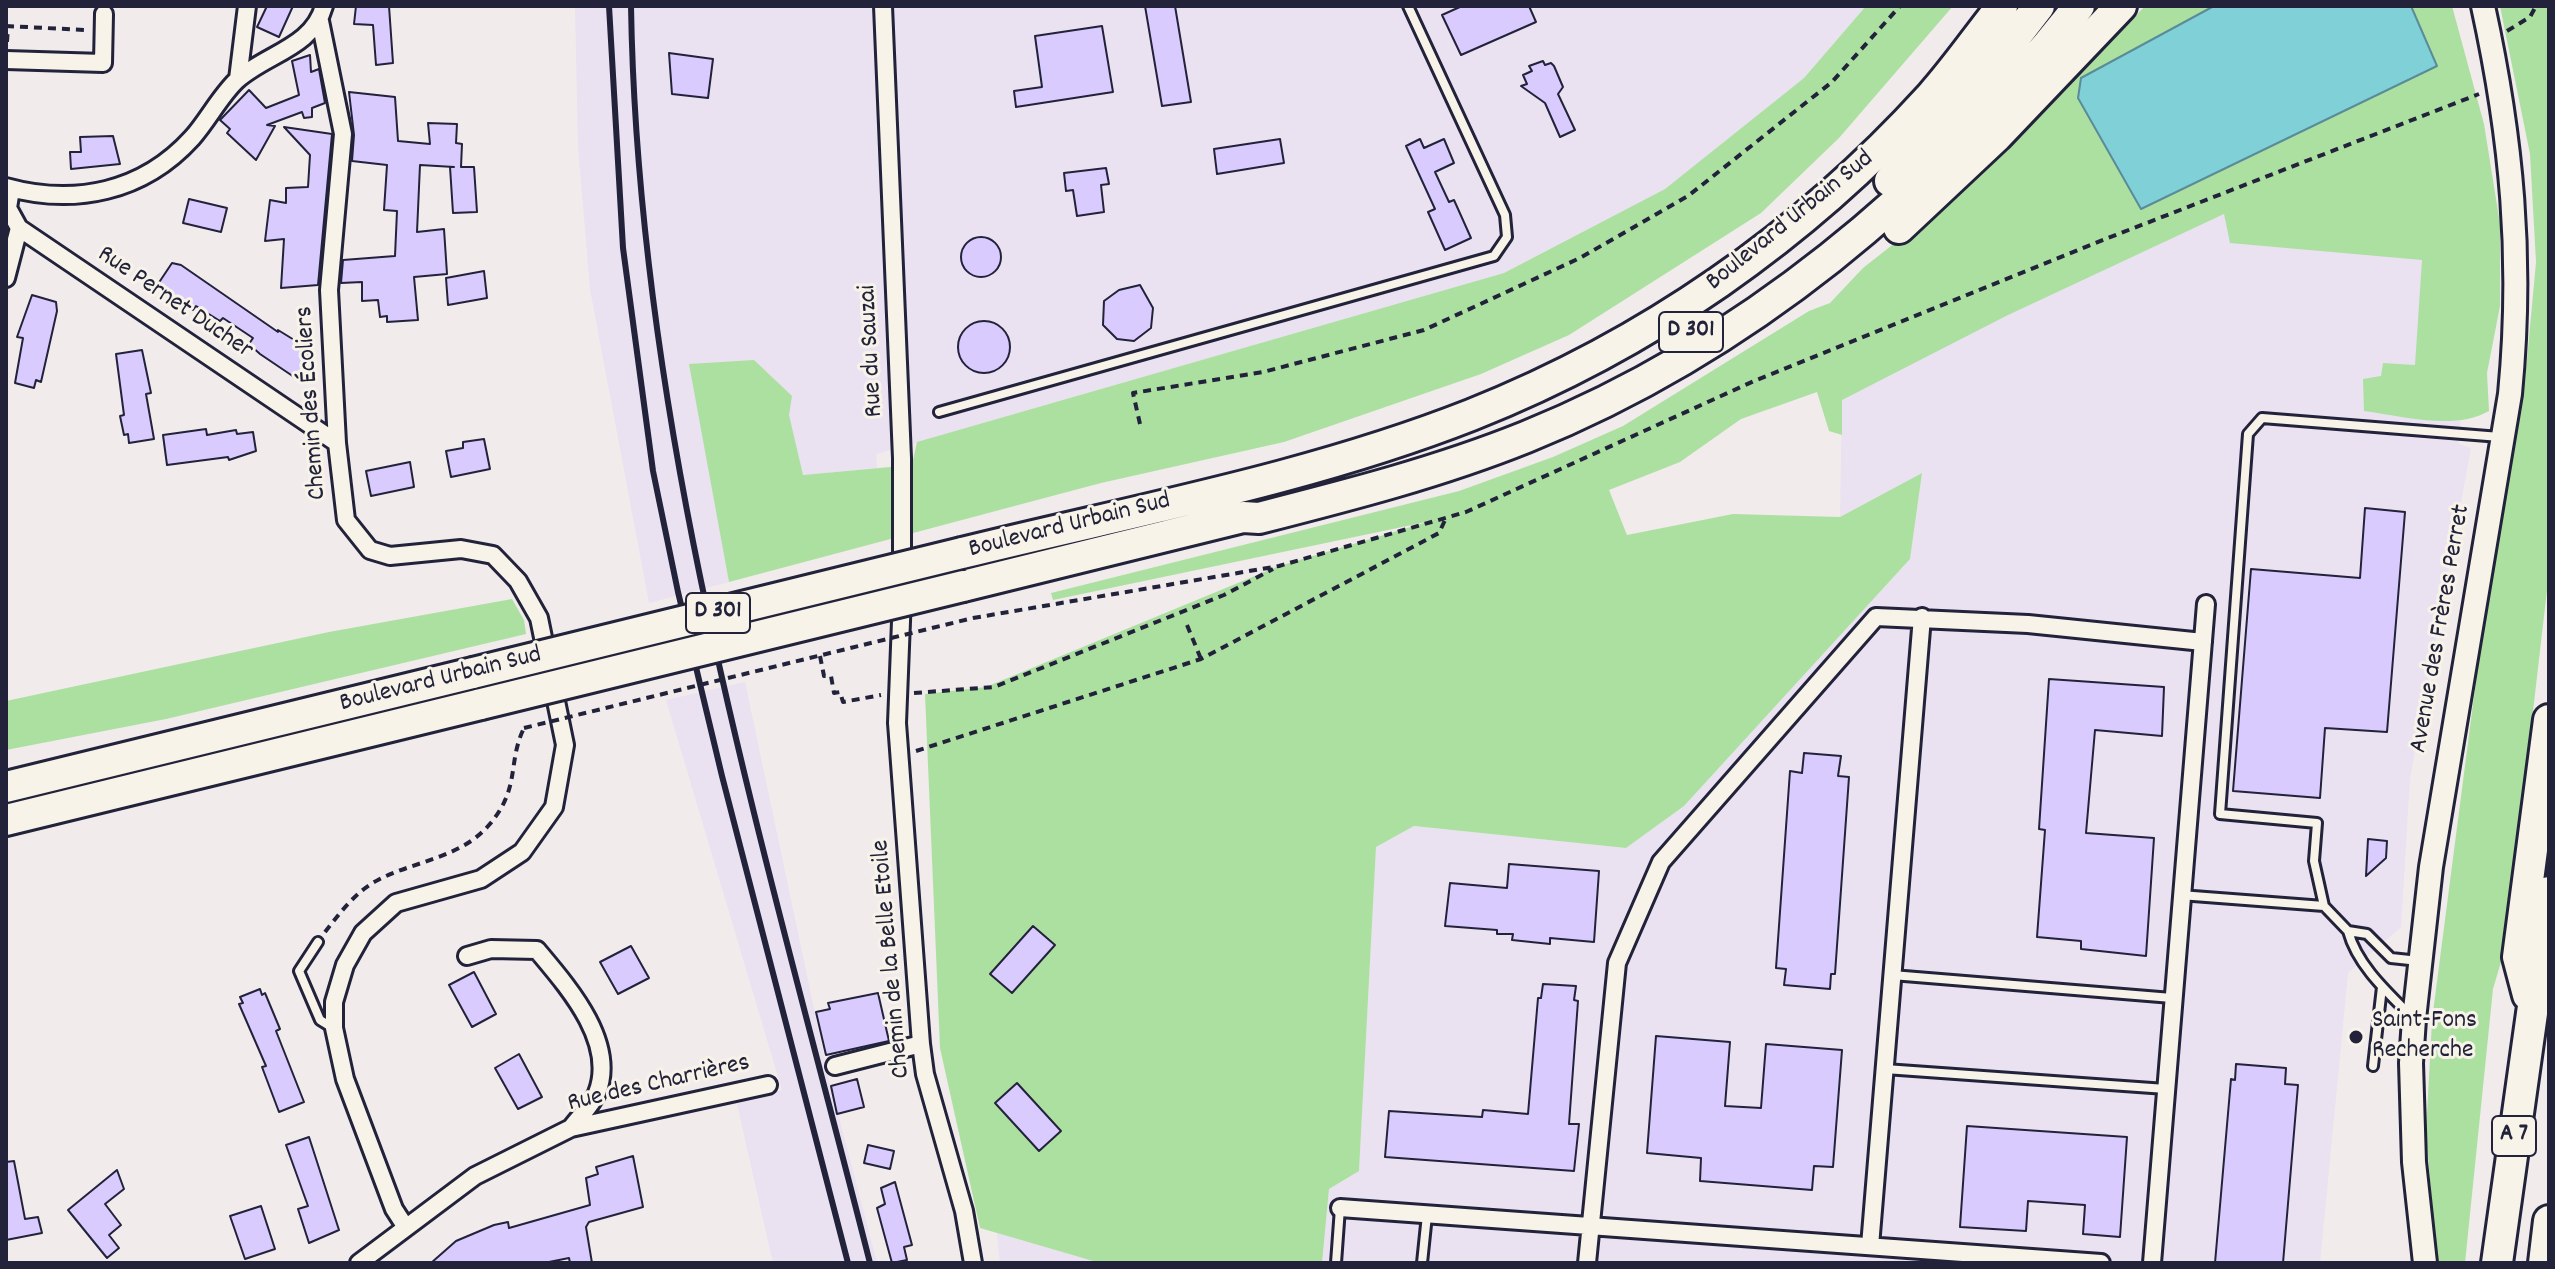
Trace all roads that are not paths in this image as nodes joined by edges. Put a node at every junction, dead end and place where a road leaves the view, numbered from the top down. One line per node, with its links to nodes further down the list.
1 (247, 6): 13 (street)
2 (883, 6): 25 (street, Rue du Sauzai)
3 (1408, 6): 18 (lane)
4 (1985, 6): 14 (highway)
5 (2002, 6): 14 (highway, Boulevard Urbain Sud / D 301)
6 (2039, 6): 21 (highway, D 301)
7 (2079, 6): 21 (highway)
8 (2121, 6): 21 (highway)
9 (2483, 6): 19 (street, Avenue des Frères Perret)
10 (322, 14): 13 (street); 20 (street, Chemin des Écoliers)
11 (104, 22): 12 (street)
12 (6, 60)
13 (238, 79): 15 (street)
14 (1933, 94): 27 (highway, Boulevard Urbain Sud / D 301, bridge)
15 (8, 188): 16 (street)
16 (19, 228): 17 (street); 20 (street, Rue Pernet Ducher)
17 (6, 278)
18 (939, 412)
19 (2503, 438): 31 (lane); 35 (street, Avenue des Frères Perret)
20 (337, 443): 41 (street, Chemin des Écoliers, bridge)
21 (1243, 517): 28 (highway, Boulevard Urbain Sud / D 301, bridge)
22 (2206, 604): 24 (street)
23 (1922, 617): 24 (street); 36 (street); 53 (street)
24 (2203, 642): 30 (street)
25 (899, 693): 42 (street, Chemin de la Belle Etoile)
26 (2549, 720): 39 (highway)
27 (12, 783)
28 (6, 820)
29 (2549, 892): 39 (highway, A 7)
30 (2180, 895): 31 (lane); 38 (street)
31 (2324, 906): 32 (lane)
32 (2348, 931): 35 (lane); 37 (lane)
33 (318, 942): 41 (lane)
34 (467, 956): 48 (street)
35 (2420, 961): 40 (street, Avenue des Frères Perret)
36 (1892, 975): 38 (lane); 45 (street)
37 (2382, 987): 40 (lane); 44 (lane)
38 (2172, 998): 47 (street)
39 (2531, 1009): 63 (highway, A 7)
40 (2414, 1019): 62 (street, Avenue des Frères Perret)
41 (334, 1028): 52 (street, Chemin des Écoliers)
42 (921, 1044): 43 (street); 56 (street, Chemin de la Belle Etoile)
43 (835, 1066)
44 (2373, 1066)
45 (1885, 1069): 47 (lane); 54 (street)
46 (768, 1085): 48 (street, Rue des Charrières)
47 (2166, 1089): 61 (street)
48 (571, 1128): 52 (street, Rue des Charrières)
49 (1340, 1208): 50 (street); 57 (lane)
50 (1427, 1215): 53 (street); 58 (lane)
51 (2549, 1221): 64 (highway)
52 (405, 1226): 55 (street, Rue des Charrières)
53 (1590, 1226): 54 (street); 59 (street)
54 (1870, 1246): 60 (street)
55 (359, 1263)
56 (973, 1263)
57 (1336, 1263)
58 (1422, 1263)
59 (1587, 1263)
60 (2101, 1263)
61 (2152, 1263)
62 (2425, 1263)
63 (2497, 1263)
64 (2544, 1263)

